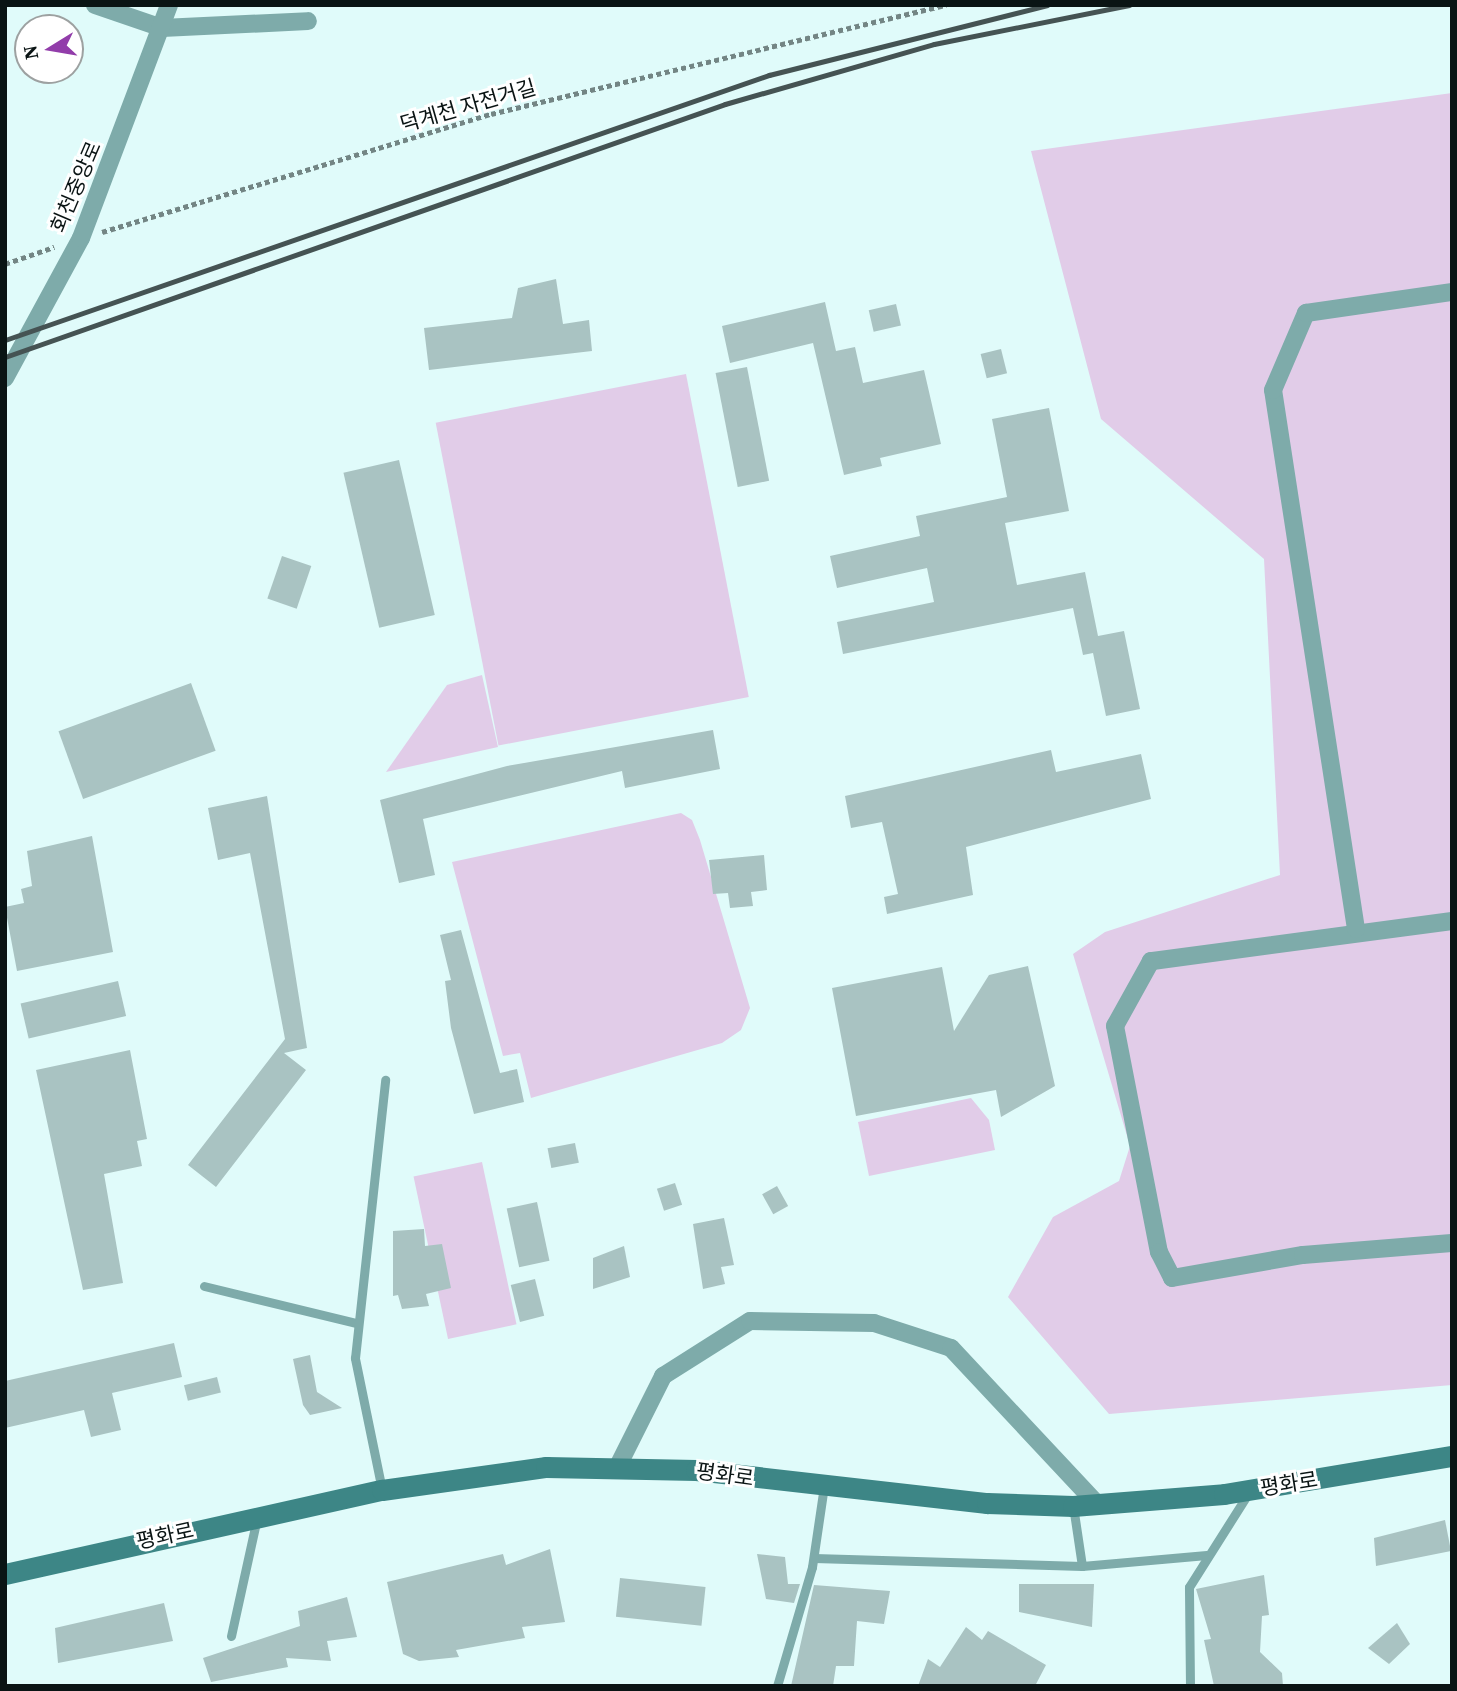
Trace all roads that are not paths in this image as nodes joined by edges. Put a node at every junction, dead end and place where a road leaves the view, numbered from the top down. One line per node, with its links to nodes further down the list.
1 (95, 5): 4 (street)
2 (169, 5): 4 (street, 회천중앙로)
3 (308, 21): 4 (street)
4 (162, 28): 6 (street, 회천중앙로)
5 (1452, 292): 8 (street)
6 (5, 377)
7 (1452, 921): 8 (street)
8 (1356, 929): 10 (street)
9 (385, 1080): 12 (lane)
10 (1452, 1243)
11 (204, 1286): 12 (lane)
12 (356, 1323): 16 (lane)
13 (1452, 1456): 17 (main road, 평화로)
14 (618, 1466): 15 (main road, 평화로); 16 (main road, 평화로); 18 (street)
15 (824, 1486): 19 (main road, 평화로); 22 (lane)
16 (382, 1490): 20 (main road, 평화로)
17 (1251, 1490): 18 (main road, 평화로); 21 (lane)
18 (1098, 1505): 19 (main road, 평화로)
19 (1073, 1506): 23 (lane)
20 (257, 1516): 24 (main road, 평화로); 25 (lane)
21 (1206, 1555): 23 (lane); 27 (lane)
22 (814, 1559): 23 (lane); 26 (lane)
23 (1082, 1566)
24 (5, 1574)
25 (231, 1636)
26 (777, 1686)
27 (1189, 1686)

